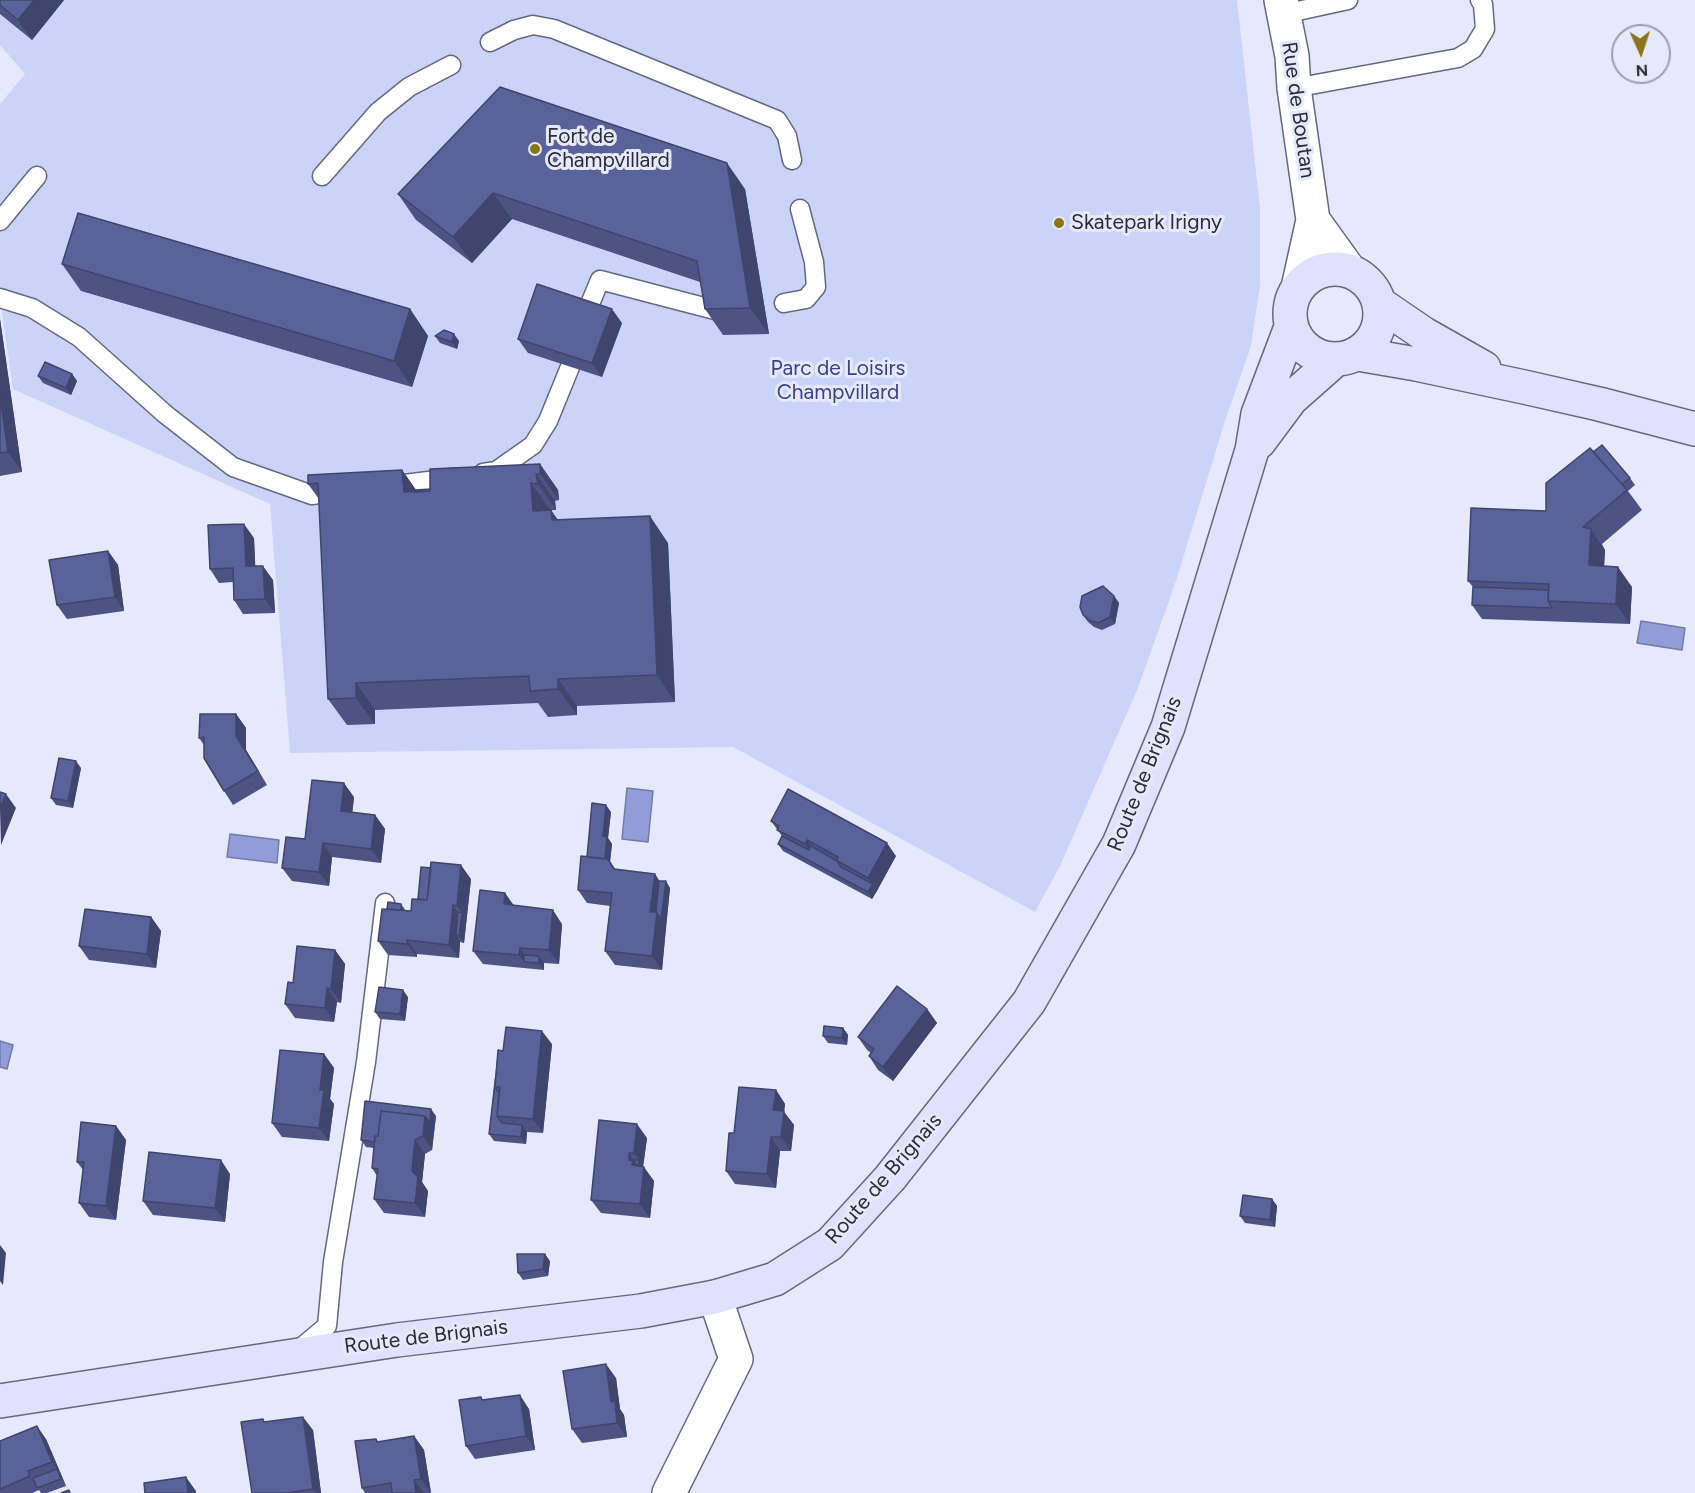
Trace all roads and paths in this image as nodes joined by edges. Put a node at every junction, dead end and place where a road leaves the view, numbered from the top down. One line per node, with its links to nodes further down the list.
1 (1348, 0): 3 (lane)
2 (1480, 0): 6 (lane)
3 (1283, 7): 6 (street, Rue de Boutan)
4 (490, 42): 7 (lane)
5 (451, 65): 9 (lane)
6 (1294, 88): 11 (street, Rue de Boutan)
7 (792, 160)
8 (37, 176): 12 (lane)
9 (321, 176)
10 (800, 209): 16 (lane)
11 (1313, 220): 13 (street, Rue de Boutan); 14 (street, Rue de Boutan)
12 (0, 221)
13 (1349, 270): 14 (street); 17 (street)
14 (1298, 288): 20 (street)
15 (0, 298): 22 (lane)
16 (784, 303)
17 (1380, 304): 21 (street); 23 (street)
18 (587, 311): 19 (lane)
19 (719, 311)
20 (1291, 327): 21 (street); 25 (street, Route de Brignais)
21 (1346, 357): 23 (street); 25 (street, Route de Brignais)
22 (570, 367)
23 (1524, 387): 24 (street)
24 (1695, 429)
25 (1252, 450): 27 (street, Route de Brignais)
26 (385, 903): 28 (lane)
27 (715, 1297): 28 (street, Route de Brignais); 30 (street)
28 (292, 1355): 29 (street, Route de Brignais)
29 (0, 1401)
30 (669, 1493)

